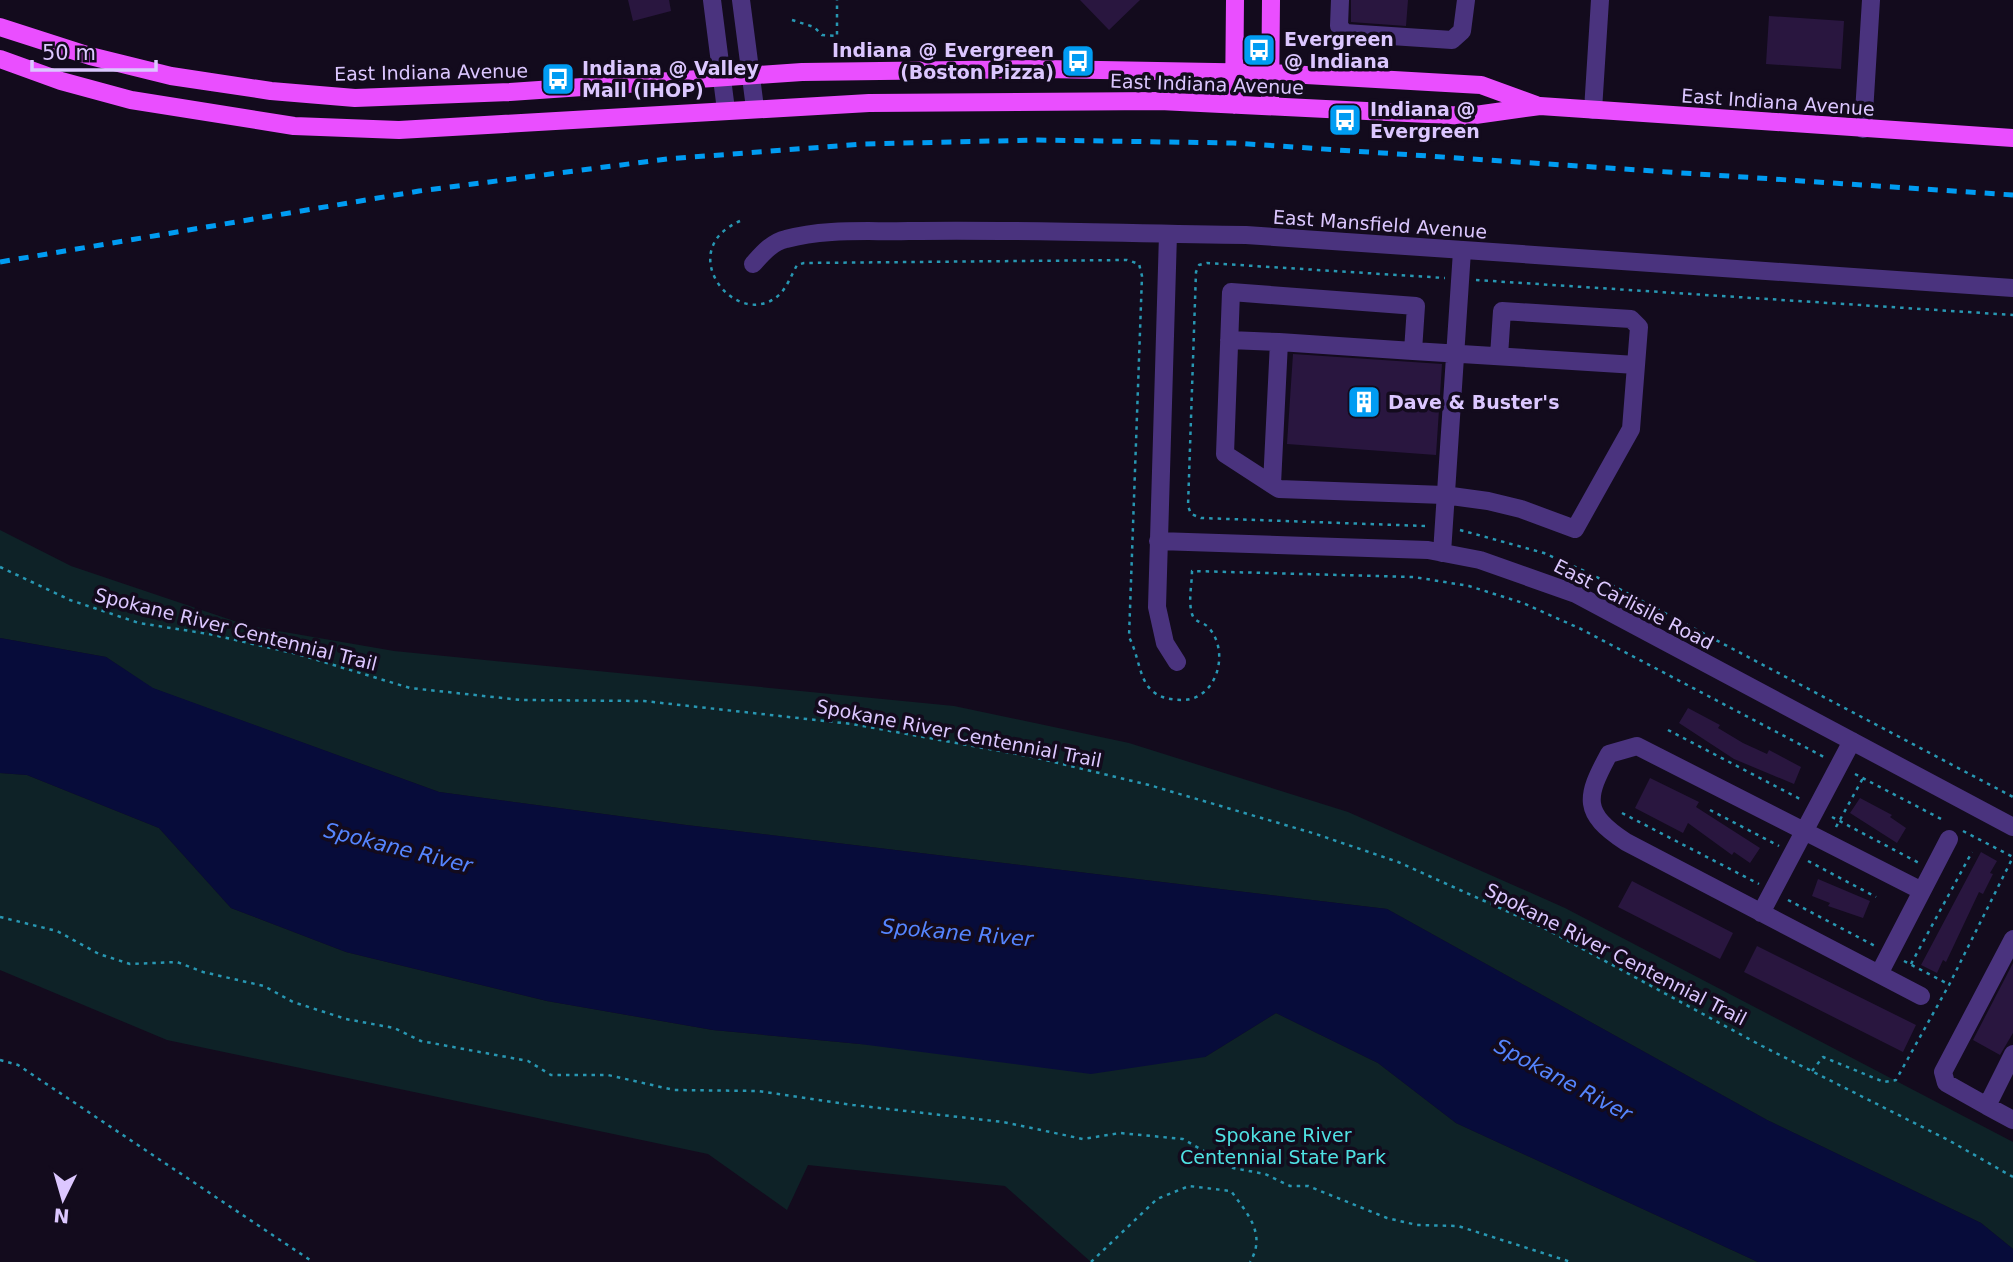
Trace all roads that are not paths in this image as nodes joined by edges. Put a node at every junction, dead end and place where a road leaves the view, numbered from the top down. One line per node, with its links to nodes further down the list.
1 (712, 0): 14 (street)
2 (741, 0): 13 (street)
3 (1236, 0): 11 (main road)
4 (1272, 0): 12 (main road)
5 (1340, 0): 6 (street)
6 (1466, 0)
7 (1600, 0): 20 (street)
8 (1871, 0): 21 (street)
9 (0, 27): 14 (main road, East Indiana Avenue)
10 (0, 60): 19 (main road, East Indiana Avenue)
11 (1235, 72): 12 (main road, East Indiana Avenue); 13 (main road, East Indiana Avenue); 15 (main road)
12 (1271, 73): 16 (main road); 17 (main road, East Indiana Avenue)
13 (751, 75): 14 (main road, East Indiana Avenue); 18 (street)
14 (723, 77): 19 (street)
15 (1234, 105): 16 (main road, East Indiana Avenue); 18 (main road, East Indiana Avenue)
16 (1270, 106): 17 (main road, East Indiana Avenue)
17 (1540, 106): 20 (main road, East Indiana Avenue)
18 (755, 108): 19 (main road, East Indiana Avenue)
19 (726, 110)
20 (1593, 110): 21 (main road, East Indiana Avenue)
21 (1863, 129): 22 (main road, East Indiana Avenue)
22 (2013, 138)
23 (1168, 234): 24 (street, East Mansfield Avenue); 25 (street, East Mansfield Avenue); 35 (street)
24 (1462, 251): 26 (street, East Mansfield Avenue); 30 (street)
25 (752, 264)
26 (2013, 289)
27 (1229, 340): 28 (street); 29 (street); 33 (street)
28 (1279, 342): 29 (street); 33 (street)
29 (1413, 351): 30 (street)
30 (1453, 353): 31 (street); 34 (street)
31 (1499, 356): 32 (street); 32 (street)
32 (1636, 365): 34 (street)
33 (1272, 484): 34 (street)
34 (1444, 495): 36 (street)
35 (1158, 541): 36 (street, East Carlisile Road); 37 (street)
36 (1441, 553): 38 (street, East Carlisile Road)
37 (1177, 662)
38 (1852, 741): 39 (street, East Carlisile Road); 41 (street)
39 (2013, 827)
40 (1953, 830): 42 (street)
41 (1804, 831): 42 (street); 43 (street); 43 (street)
42 (1922, 891): 45 (street)
43 (1762, 913): 45 (street)
44 (2013, 939): 48 (street)
45 (1879, 974): 46 (street)
46 (1922, 996)
47 (2013, 1054): 48 (street)
48 (1987, 1106): 49 (street)
49 (2013, 1120)

